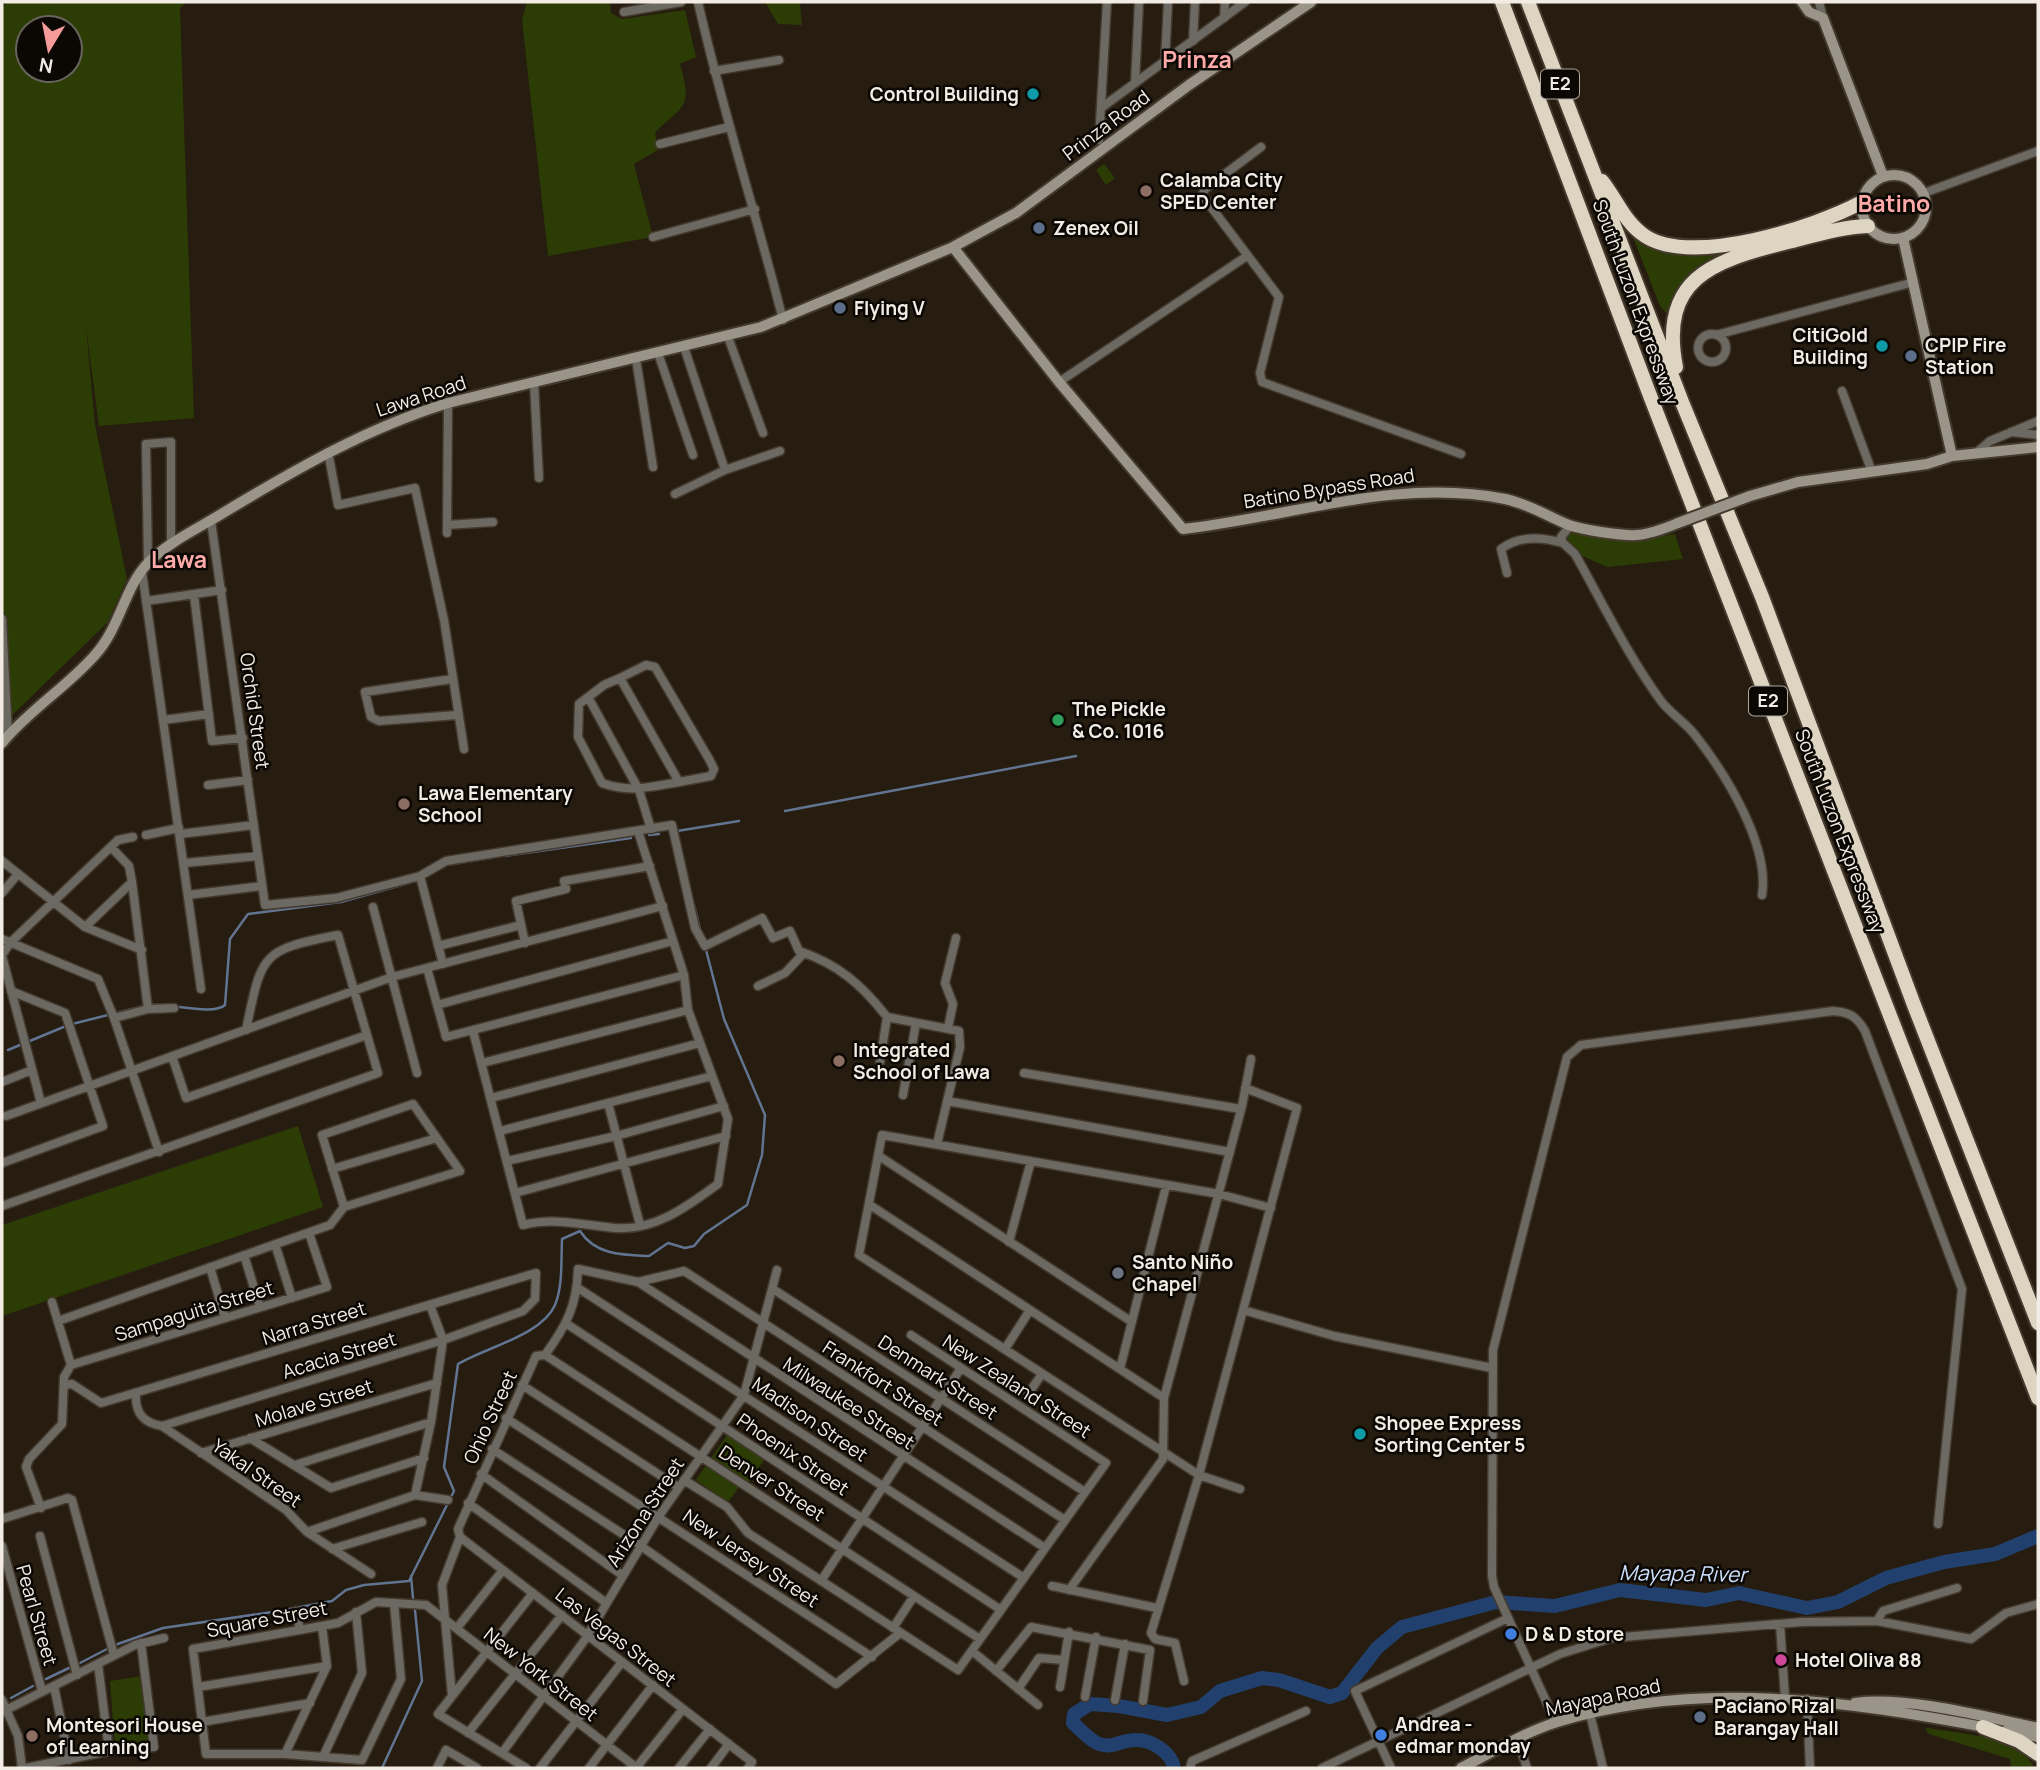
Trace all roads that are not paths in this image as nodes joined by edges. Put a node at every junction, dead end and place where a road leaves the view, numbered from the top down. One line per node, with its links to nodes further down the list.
1 (681, 2): 14 (street)
2 (698, 2): 20 (street)
3 (1107, 2): 22 (street)
4 (1139, 2): 21 (street)
5 (1168, 2): 19 (street)
6 (1195, 2): 17 (street)
7 (1225, 2): 15 (street)
8 (1245, 2): 15 (street)
9 (1311, 2): 36 (main road, Prinza Road)
10 (1502, 2): 223 (highway, South Luzon Expressway / E2)
11 (1528, 2): 28 (highway, South Luzon Expressway / E2)
12 (1802, 2): 16 (main road)
13 (1819, 2): 16 (street)
14 (624, 12)
15 (1224, 18): 17 (street)
16 (1823, 18): 29 (main road)
17 (1193, 41): 19 (street)
18 (779, 60): 20 (street)
19 (1165, 61): 21 (street)
20 (714, 71): 23 (street)
21 (1135, 83): 22 (street)
22 (1101, 108): 24 (street)
23 (729, 127): 25 (street); 32 (street)
24 (1099, 140)
25 (660, 144)
26 (1261, 147): 37 (street)
27 (2038, 151): 30 (street)
28 (1591, 166): 31 (highway); 48 (highway, South Luzon Expressway / E2)
29 (1883, 176): 30 (main road); 31 (main road)
30 (1924, 193): 35 (main road)
31 (1862, 202): 33 (main road)
32 (755, 209): 34 (street); 39 (street)
33 (1868, 226): 35 (main road); 48 (highway)
34 (653, 237)
35 (1903, 238): 38 (main road)
36 (953, 247): 39 (main road, Lawa Road); 46 (main road, Batino Bypass Road)
37 (1247, 256): 46 (street); 58 (street)
38 (1914, 282): 40 (street); 60 (main road)
39 (783, 320): 41 (main road, Lawa Road)
40 (1716, 335)
41 (728, 337): 42 (main road, Lawa Road); 52 (street)
42 (684, 347): 43 (main road, Lawa Road); 62 (street)
43 (658, 354): 44 (main road, Lawa Road); 59 (street)
44 (636, 359): 45 (main road, Lawa Road); 61 (street)
45 (534, 382): 49 (main road, Lawa Road); 64 (street)
46 (1059, 382): 68 (main road, Batino Bypass Road)
47 (1842, 391): 63 (street)
48 (1682, 402): 202 (highway, South Luzon Expressway / E2)
49 (448, 403): 56 (main road, Lawa Road); 67 (street)
50 (2038, 421): 51 (street)
51 (2011, 432): 53 (street); 57 (street)
52 (764, 433)
53 (2038, 435)
54 (2038, 447): 57 (main road, Batino Bypass Road)
55 (780, 451): 62 (street)
56 (328, 452): 66 (main road, Lawa Road); 78 (street)
57 (1976, 453): 60 (main road, Batino Bypass Road)
58 (1461, 454)
59 (693, 456)
60 (1952, 456): 63 (main road, Batino Bypass Road)
61 (653, 467)
62 (725, 470): 65 (street)
63 (1872, 472): 68 (main road, Batino Bypass Road, bridge)
64 (539, 478)
65 (675, 494)
66 (211, 521): 70 (main road, Lawa Road); 73 (street, Orchid Street)
67 (492, 522)
68 (1570, 526): 69 (street)
69 (1563, 543): 72 (street); 107 (street)
70 (171, 545): 71 (main road, Lawa Road); 71 (street)
71 (145, 567): 75 (street); 84 (main road, Lawa Road)
72 (1507, 573)
73 (222, 590): 74 (street); 83 (street, Orchid Street)
74 (194, 594): 75 (street); 80 (street)
75 (146, 601): 82 (street)
76 (2, 619): 84 (street)
77 (620, 678): 79 (street); 87 (street); 87 (street)
78 (452, 679): 81 (street); 81 (street)
79 (587, 697): 89 (street); 89 (street)
80 (209, 714): 82 (street); 83 (street)
81 (457, 715): 85 (street)
82 (163, 720): 92 (street)
83 (243, 738): 86 (street, Orchid Street)
84 (5, 739)
85 (464, 749)
86 (248, 780): 88 (street); 90 (street, Orchid Street)
87 (679, 782): 89 (street)
88 (208, 785)
89 (639, 790): 91 (street)
90 (254, 825): 92 (street); 97 (street, Orchid Street)
91 (651, 829): 93 (street); 119 (street)
92 (179, 831): 94 (street); 99 (street)
93 (638, 831): 100 (street); 102 (street)
94 (146, 835)
95 (133, 837): 96 (street)
96 (111, 847): 103 (street); 108 (street)
97 (258, 856): 99 (street); 104 (street, Orchid Street)
98 (2, 861): 101 (street)
99 (184, 863): 106 (street)
100 (650, 866): 109 (street); 111 (street)
101 (18, 874): 105 (street); 108 (street)
102 (420, 876): 104 (street, Orchid Street); 117 (street)
103 (132, 882): 112 (street); 118 (street)
104 (262, 886): 106 (street)
105 (2, 893)
106 (188, 895): 126 (street)
107 (1762, 895)
108 (52, 901): 112 (street); 114 (street)
109 (663, 906): 115 (street); 116 (street)
110 (373, 907): 124 (street)
111 (521, 925): 116 (street); 117 (street)
112 (85, 927): 118 (street)
113 (956, 938): 136 (street)
114 (6, 941): 120 (street); 134 (street)
115 (673, 941): 123 (street); 129 (street)
116 (525, 943): 121 (street)
117 (438, 946): 121 (street)
118 (142, 950): 131 (street)
119 (804, 953): 125 (street); 133 (street)
120 (2, 955): 128 (street)
121 (443, 964): 122 (street)
122 (427, 968): 124 (street); 129 (street)
123 (684, 975): 132 (street); 138 (street)
124 (391, 977): 127 (street); 147 (street)
125 (758, 986)
126 (201, 989)
127 (354, 991): 137 (street); 137 (street); 139 (street)
128 (11, 992): 145 (street); 151 (street)
129 (437, 1005): 138 (street)
130 (174, 1008): 131 (street)
131 (148, 1010): 134 (street)
132 (688, 1010): 140 (street); 144 (street)
133 (887, 1017): 135 (street); 143 (street)
134 (114, 1018): 146 (street)
135 (916, 1023): 136 (street); 153 (street)
136 (948, 1028): 155 (street)
137 (246, 1030): 141 (street)
138 (473, 1031): 144 (street)
139 (367, 1035): 141 (street); 166 (street)
140 (700, 1043): 149 (street); 154 (street)
141 (172, 1056): 146 (street)
142 (1251, 1059): 152 (street)
143 (880, 1062)
144 (482, 1063): 154 (street)
145 (32, 1070): 150 (street); 156 (street)
146 (131, 1071): 151 (street); 166 (street)
147 (417, 1073)
148 (1024, 1073): 159 (street)
149 (712, 1076): 157 (street); 158 (street)
150 (2, 1082)
151 (90, 1086): 156 (street); 171 (street)
152 (1245, 1088): 159 (street); 180 (street)
153 (903, 1096)
154 (491, 1098): 161 (street)
155 (947, 1101): 165 (street); 167 (street)
156 (41, 1103): 160 (street)
157 (608, 1103): 161 (street); 162 (street)
158 (723, 1106): 162 (street); 163 (street)
159 (1241, 1109): 167 (street)
160 (6, 1115)
161 (500, 1131): 169 (street)
162 (616, 1136): 169 (street); 172 (street)
163 (726, 1136): 172 (street); 181 (street)
164 (437, 1138): 173 (street); 173 (street); 179 (street)
165 (937, 1144): 168 (street); 170 (street)
166 (159, 1152): 177 (street)
167 (1230, 1152): 176 (street)
168 (879, 1156): 178 (street); 183 (street)
169 (507, 1161): 175 (street)
170 (1031, 1161): 174 (street); 183 (street)
171 (2, 1163)
172 (623, 1164): 175 (street); 181 (street)
173 (332, 1169): 179 (street)
174 (1166, 1186): 176 (street); 201 (street)
175 (515, 1193): 181 (street)
176 (1219, 1194): 180 (street); 222 (street)
177 (2, 1205)
178 (870, 1205): 196 (street); 207 (street)
179 (344, 1207): 182 (street)
180 (1271, 1208): 197 (street)
181 (640, 1225)
182 (309, 1233): 184 (street); 192 (street, Sampaguita Street)
183 (1009, 1242): 201 (street)
184 (275, 1244): 185 (street); 192 (street)
185 (244, 1255): 186 (street); 195 (street)
186 (210, 1267): 199 (street); 200 (street)
187 (777, 1270): 191 (street, Arizona Street)
188 (684, 1271): 189 (street, Ohio Street); 204 (street, Frankfort Street)
189 (638, 1282): 190 (street, Ohio Street); 209 (street, Milwaukee Street)
190 (578, 1288): 203 (street, Ohio Street); 220 (street, Madison Street)
191 (773, 1289): 204 (street, Arizona Street); 221 (street, Denmark Street)
192 (292, 1298): 195 (street, Sampaguita Street)
193 (52, 1302): 200 (street)
194 (430, 1305): 198 (street, Narra Street); 206 (street); 218 (street, Narra Street)
195 (260, 1307): 199 (street, Sampaguita Street)
196 (1030, 1310): 207 (street); 213 (street)
197 (1243, 1310): 212 (street); 238 (street)
198 (523, 1311): 206 (street, Acacia Street)
199 (225, 1318): 210 (street, Sampaguita Street)
200 (58, 1321): 210 (street)
201 (1132, 1322): 213 (street)
202 (2038, 1323)
203 (567, 1324): 208 (street, Ohio Street); 227 (street, Phoenix Street)
204 (764, 1325): 209 (street, Arizona Street); 228 (street, Frankfort Street)
205 (911, 1335): 211 (street, New Zealand Street)
206 (443, 1339): 215 (street); 226 (street, Acacia Street)
207 (1005, 1349): 214 (street)
208 (545, 1355): 217 (street, Ohio Street); 233 (street, Denver Street)
209 (755, 1360): 220 (street, Arizona Street); 234 (street, Milwaukee Street)
210 (71, 1365): 216 (street)
211 (961, 1367): 221 (street); 242 (street, New Zealand Street)
212 (1492, 1367): 252 (street); 279 (street)
213 (1120, 1369): 222 (street)
214 (1042, 1374): 219 (street); 232 (street)
215 (437, 1383): 225 (street); 229 (street, Molave Street)
216 (64, 1385): 218 (street, Narra Street); 246 (street)
217 (522, 1385): 224 (street, Ohio Street); 239 (street)
218 (136, 1394): 226 (street, Yakal Street)
219 (1028, 1394)
220 (744, 1395): 227 (street, Arizona Street); 240 (street, Madison Street)
221 (942, 1397): 228 (street); 242 (street, Denmark Street)
222 (1164, 1398): 232 (street)
223 (2038, 1398)
224 (506, 1418): 230 (street, Ohio Street); 247 (street, New Jersey Street)
225 (431, 1422): 235 (street); 236 (street)
226 (162, 1426): 231 (street, Yakal Street)
227 (723, 1426): 233 (street, Arizona Street); 248 (street, Phoenix Street)
228 (922, 1427): 234 (street); 250 (street, Frankfort Street)
229 (250, 1438): 231 (street, Molave Street); 236 (street)
230 (492, 1449): 237 (street, Ohio Street); 257 (street)
231 (201, 1453): 253 (street, Yakal Street)
232 (1163, 1453): 238 (street); 268 (street)
233 (701, 1456): 239 (street, Arizona Street); 258 (street, Denver Street)
234 (902, 1457): 240 (street); 259 (street, Milwaukee Street)
235 (424, 1458): 236 (street); 243 (street)
236 (295, 1465)
237 (481, 1474): 245 (street, Ohio Street); 263 (street)
238 (1199, 1475): 241 (street); 275 (street)
239 (681, 1483): 247 (street, Arizona Street); 265 (street)
240 (882, 1486): 248 (street); 264 (street, Madison Street)
241 (1240, 1489)
242 (1086, 1492): 250 (street)
243 (415, 1495): 244 (street); 253 (street)
244 (448, 1500)
245 (468, 1503): 255 (street, Ohio Street); 271 (street)
246 (41, 1508): 249 (street); 297 (street)
247 (659, 1516): 257 (street, Arizona Street); 298 (street, New Jersey Street)
248 (861, 1518): 258 (street); 276 (street, Phoenix Street)
249 (2, 1519)
250 (1065, 1520): 259 (street)
251 (422, 1522): 260 (street)
252 (1938, 1524)
253 (307, 1532): 260 (street, Yakal Street)
254 (40, 1536): 306 (street)
255 (460, 1538): 261 (street, Las Vegas Street); 281 (street, Ohio Street)
256 (2, 1546): 313 (street, Pearl Street)
257 (640, 1546): 263 (street, Arizona Street); 298 (street)
258 (842, 1548): 265 (street); 270 (street, Denver Street)
259 (1045, 1548): 264 (street)
260 (332, 1549): 262 (street, Yakal Street)
261 (503, 1570): 269 (street, Las Vegas Street); 285 (street)
262 (371, 1574)
263 (622, 1575): 271 (street, Arizona Street)
264 (1024, 1578): 276 (street)
265 (821, 1581): 287 (street)
266 (1052, 1586): 268 (street)
267 (1957, 1588): 282 (street)
268 (1069, 1590): 275 (street)
269 (533, 1593): 280 (street, Las Vegas Street); 295 (street)
270 (914, 1596): 287 (street); 292 (street, Denver Street)
271 (605, 1602): 289 (street, Arizona Street)
272 (394, 1603): 274 (street, Square Street); 278 (street, Square Street); 345 (street)
273 (2038, 1604): 282 (street)
274 (426, 1605): 281 (street, New York Street)
275 (1157, 1608): 307 (street)
276 (1001, 1609): 292 (street)
277 (296, 1611): 286 (street)
278 (356, 1612): 284 (street, Square Street); 345 (street)
279 (1507, 1614): 303 (street); 338 (street)
280 (562, 1615): 289 (street, Las Vegas Street); 305 (street)
281 (444, 1619): 285 (street, New York Street); 314 (street, Ohio Street)
282 (1877, 1621): 283 (street)
283 (1780, 1624): 303 (street); 317 (street)
284 (322, 1626): 286 (street, Square Street); 302 (street)
285 (457, 1629): 295 (street, New York Street)
286 (300, 1630): 310 (street, Square Street)
287 (897, 1630): 296 (street); 298 (street)
288 (1069, 1632): 290 (street); 299 (street); 304 (street)
289 (587, 1635): 300 (street, Las Vegas Street); 315 (street, Arizona Street)
290 (1096, 1637): 294 (street); 316 (street)
291 (164, 1638): 293 (street)
292 (980, 1639): 296 (street)
293 (141, 1643): 297 (street); 341 (street)
294 (1125, 1644): 320 (street); 321 (street)
295 (486, 1651): 305 (street, New York Street); 314 (street)
296 (972, 1651): 304 (street)
297 (114, 1655): 301 (street)
298 (872, 1657)
299 (1064, 1660): 311 (street); 312 (street)
300 (622, 1662): 308 (street, Las Vegas Street); 329 (street)
301 (98, 1664): 306 (street); 341 (street)
302 (327, 1665): 310 (street); 322 (street)
303 (1531, 1667): 331 (street); 338 (street)
304 (996, 1671): 312 (street)
305 (515, 1674): 315 (street, New York Street); 335 (street)
306 (77, 1675): 309 (street)
307 (1184, 1681)
308 (653, 1685): 325 (street, Las Vegas Street); 340 (street)
309 (54, 1686): 313 (street); 346 (street)
310 (198, 1687): 330 (street)
311 (1060, 1687)
312 (1018, 1689): 324 (street)
313 (42, 1691): 326 (street)
314 (452, 1696): 335 (street)
315 (544, 1696): 329 (street, New York Street); 342 (street, Arizona Street)
316 (1085, 1697)
317 (1784, 1698): 318 (main road, Mayapa Road); 328 (main road, Mayapa Road)
318 (1807, 1699): 323 (main road, Mayapa Road); 363 (street)
319 (2, 1700): 326 (street)
320 (1115, 1700)
321 (1143, 1701)
322 (310, 1703): 330 (street); 343 (street)
323 (1846, 1704): 332 (main road, Mayapa Road); 333 (main road, Mayapa Road)
324 (1038, 1705)
325 (683, 1709): 334 (street, Las Vegas Street); 355 (street)
326 (4, 1711): 349 (street)
327 (1306, 1711): 358 (street)
328 (1590, 1714): 331 (main road, Mayapa Road); 362 (street)
329 (576, 1721): 340 (street, New York Street); 353 (street)
330 (202, 1722): 343 (street)
331 (1556, 1723): 337 (main road, Mayapa Road)
332 (1983, 1727): 336 (main road, Mayapa Road); 344 (highway)
333 (2038, 1728)
334 (710, 1729): 339 (street, Las Vegas Street); 356 (street)
335 (468, 1733): 342 (street)
336 (2038, 1737)
337 (1517, 1738): 348 (main road, Mayapa Road); 361 (street)
338 (1379, 1741): 359 (street); 360 (street)
339 (729, 1744): 347 (street, Las Vegas Street); 357 (street)
340 (606, 1745): 354 (street); 355 (street, New York Street)
341 (109, 1751): 346 (street)
342 (502, 1753): 352 (street)
343 (285, 1754): 345 (street)
344 (2038, 1754)
345 (323, 1757)
346 (69, 1760): 349 (street)
347 (750, 1765)
348 (1466, 1767)
349 (24, 1768)
350 (437, 1768): 351 (street)
351 (477, 1768)
352 (526, 1768)
353 (540, 1768)
354 (589, 1768)
355 (636, 1768)
356 (679, 1768)
357 (711, 1768)
358 (1190, 1768)
359 (1322, 1768)
360 (1391, 1768)
361 (1527, 1768)
362 (1603, 1768)
363 (1810, 1768)

